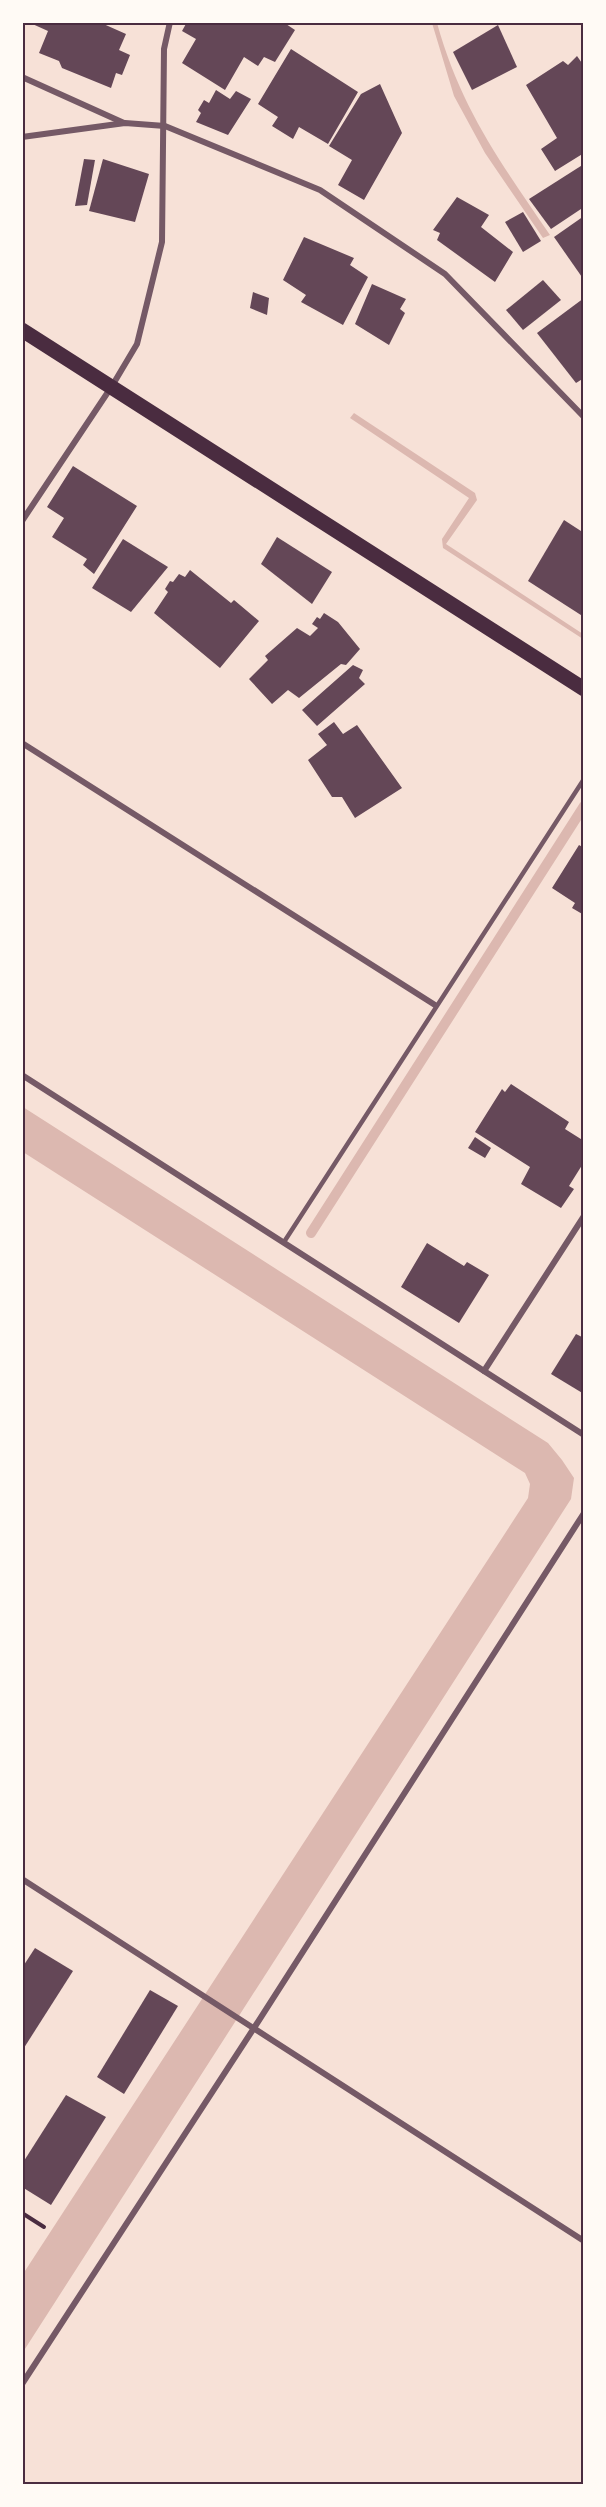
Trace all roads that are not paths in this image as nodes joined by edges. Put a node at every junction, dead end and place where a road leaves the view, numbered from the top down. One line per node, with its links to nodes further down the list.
1 (170, 22): 4 (street)
2 (22, 77): 3 (street)
3 (125, 123): 4 (street); 5 (street)
4 (165, 126): 7 (street); 8 (street)
5 (22, 137)
6 (22, 330): 7 (main road)
7 (112, 386): 9 (street); 10 (main road)
8 (584, 417)
9 (22, 521)
10 (584, 689)
11 (22, 743): 13 (street)
12 (584, 779): 13 (lane)
13 (435, 1005): 16 (lane)
14 (22, 1075): 16 (street)
15 (584, 1216): 17 (street)
16 (284, 1242): 17 (street)
17 (484, 1371): 18 (street)
18 (584, 1435)
19 (584, 1513): 21 (street)
20 (22, 1879): 21 (street)
21 (254, 2028): 22 (street); 23 (street)
22 (584, 2241)
23 (22, 2384)

